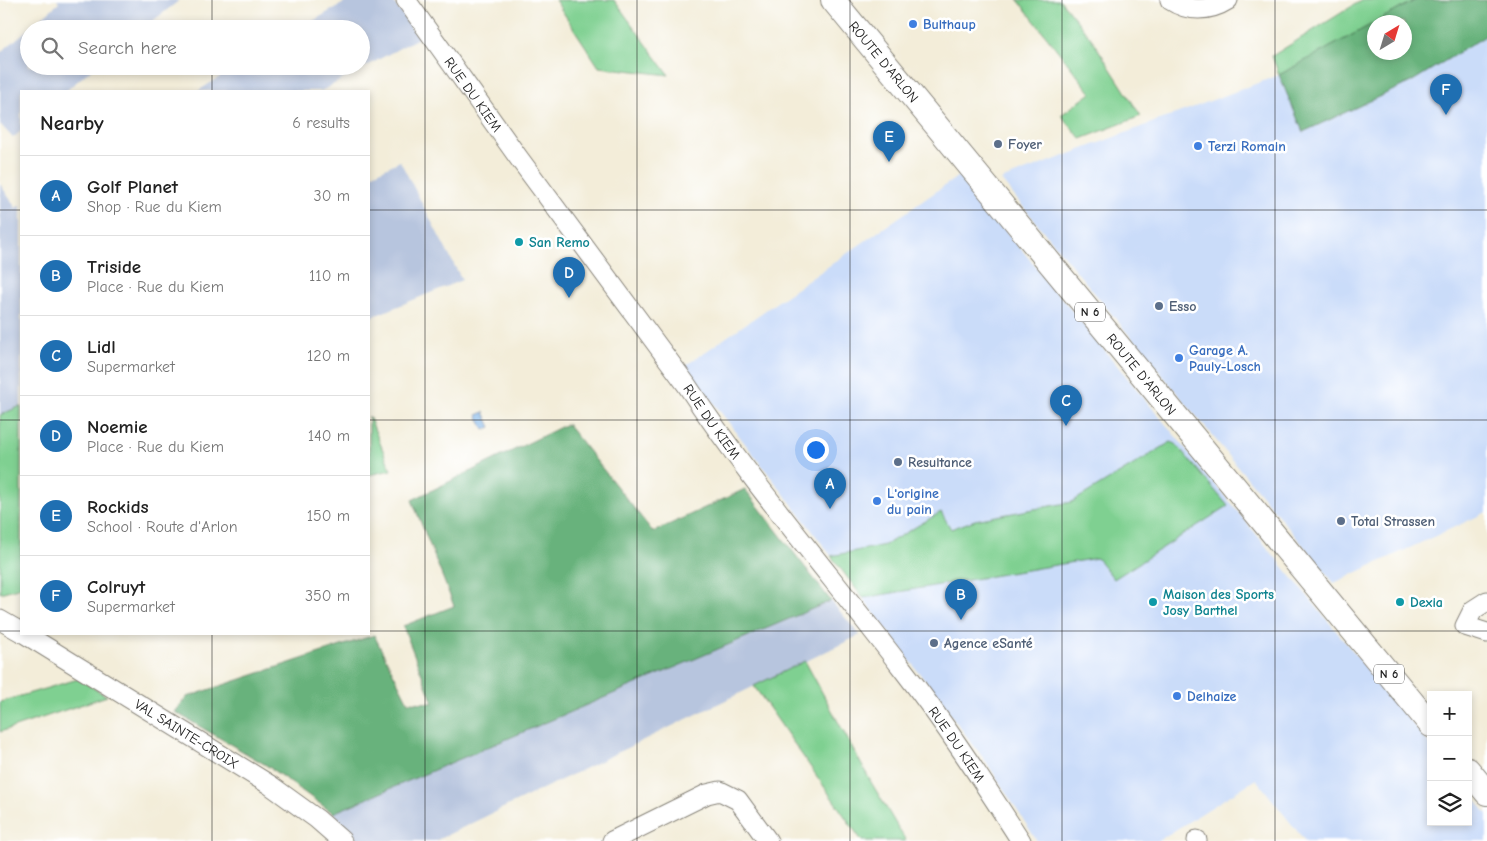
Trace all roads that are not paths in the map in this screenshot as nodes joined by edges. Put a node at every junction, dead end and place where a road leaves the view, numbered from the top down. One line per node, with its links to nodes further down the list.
1 (406, 0): 16 (street, RUE DU KIEM)
2 (834, 0): 10 (main road, ROUTE D'ARLON / N 6)
3 (1170, 0): 4 (street)
4 (1228, 0)
5 (1487, 601): 8 (street)
6 (0, 620): 7 (street)
7 (20, 631)
8 (1487, 633)
9 (27, 635): 13 (street, VAL SAINTE-CROIX)
10 (1427, 720)
11 (1472, 775): 12 (main road)
12 (1487, 793)
13 (342, 841)
14 (612, 841): 15 (street)
15 (768, 841)
16 (1021, 841)

